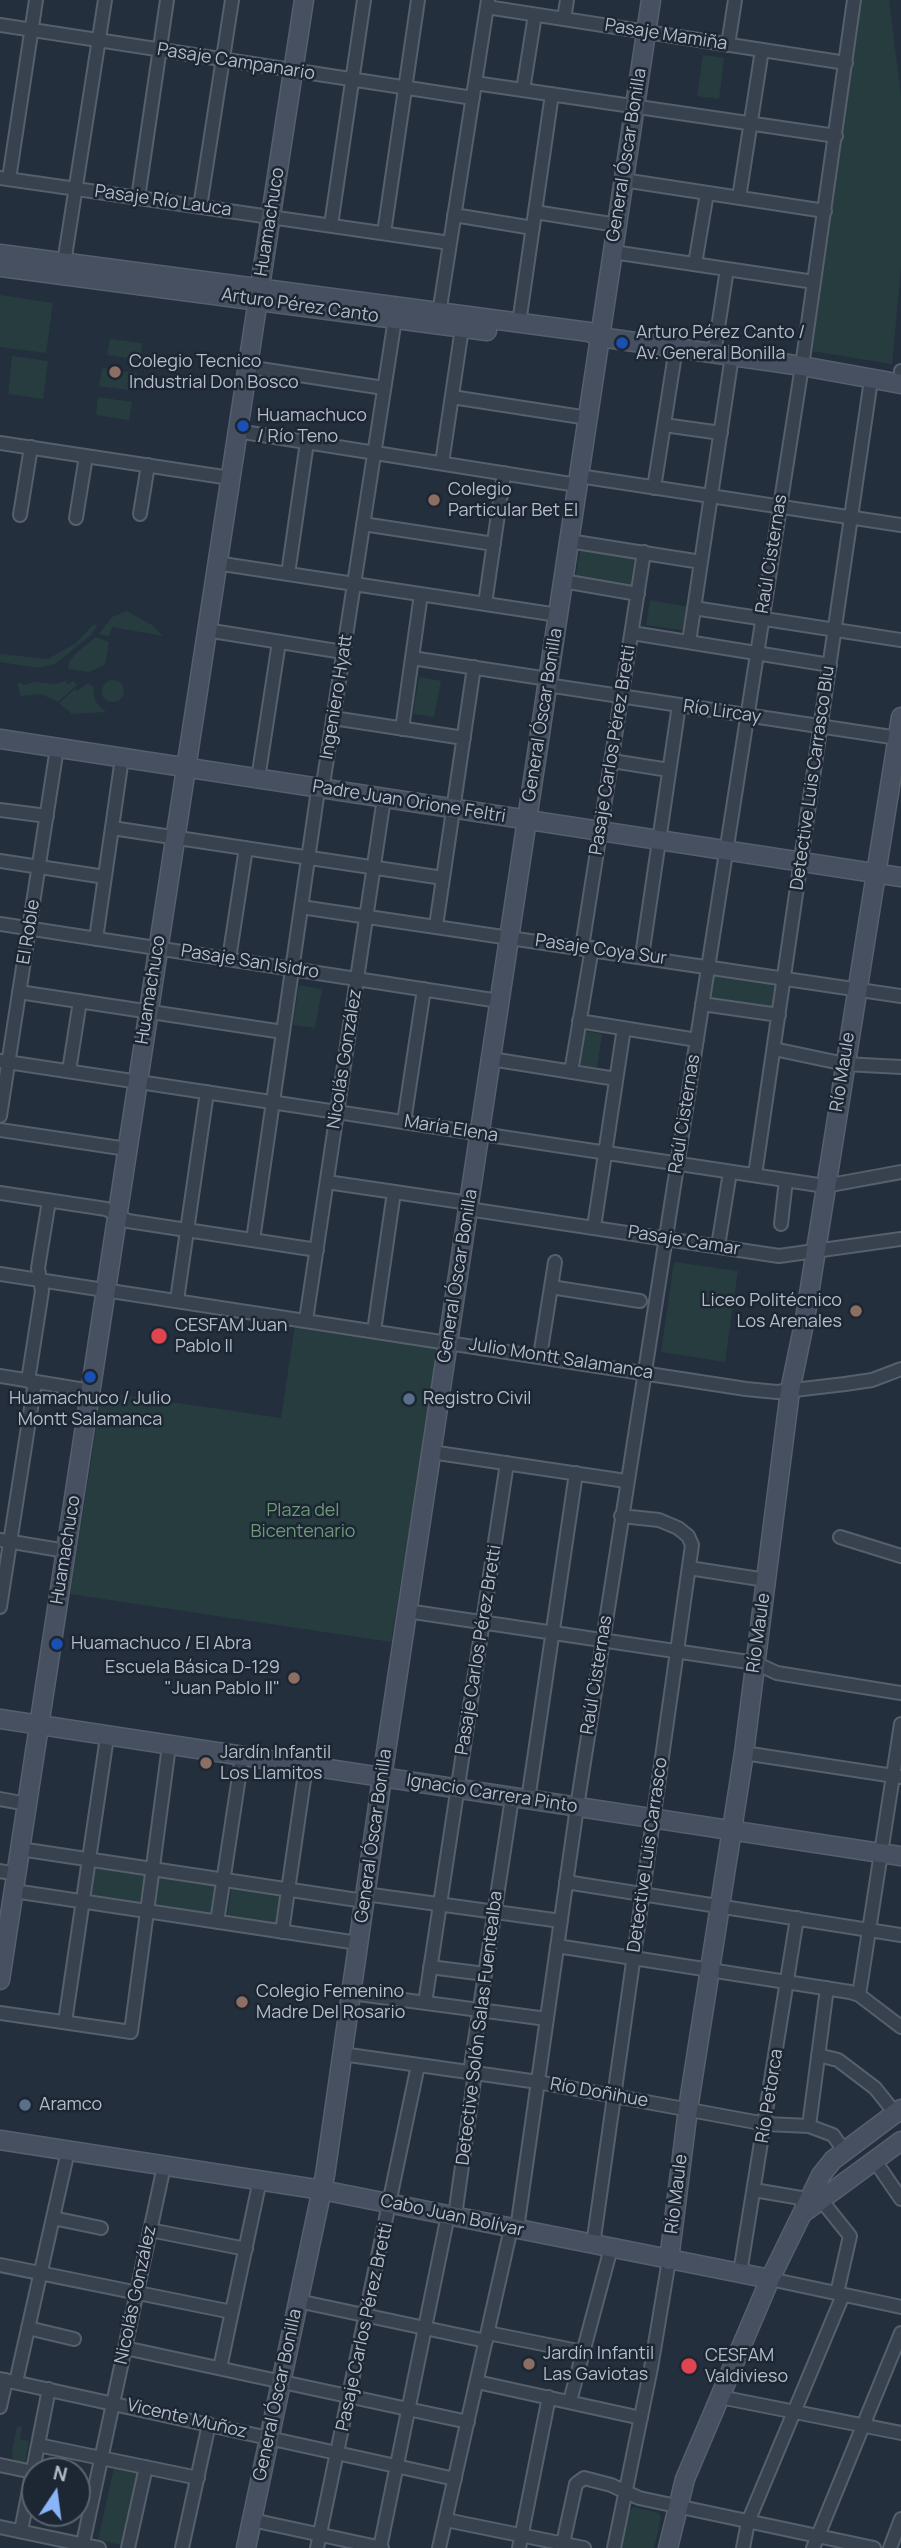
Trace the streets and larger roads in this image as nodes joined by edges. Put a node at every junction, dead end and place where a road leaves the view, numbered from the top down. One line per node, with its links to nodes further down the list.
1 (36, 0): 16 (street)
2 (105, 0): 18 (street)
3 (167, 0): 20 (street)
4 (232, 0): 22 (street)
5 (304, 0): 24 (street, Huamachuco)
6 (364, 0): 25 (street)
7 (418, 0): 27 (street)
8 (566, 0): 14 (street)
9 (651, 0): 17 (street, General Óscar Bonilla)
10 (735, 0): 19 (street)
11 (854, 0): 23 (street, Raúl Cisternas)
12 (487, 4): 13 (street, Pasaje Mamiña); 26 (street)
13 (535, 15): 14 (street, Pasaje Mamiña); 28 (street)
14 (564, 19): 17 (street, Pasaje Mamiña)
15 (0, 26): 16 (street, Pasaje Campanario)
16 (32, 30): 18 (street, Pasaje Campanario); 34 (street)
17 (646, 32): 19 (street, Pasaje Mamiña); 31 (street, General Óscar Bonilla)
18 (99, 41): 20 (street, Pasaje Campanario); 36 (street)
19 (728, 45): 21 (street, Pasaje Mamiña)
20 (160, 50): 22 (street, Pasaje Campanario); 38 (street)
21 (762, 50): 23 (street, Pasaje Mamiña); 32 (street)
22 (223, 60): 24 (street, Pasaje Campanario); 40 (street)
23 (846, 63): 33 (street, Raúl Cisternas)
24 (293, 70): 25 (street, Pasaje Campanario); 44 (street, Huamachuco)
25 (351, 79): 27 (street, Pasaje Campanario); 45 (street)
26 (475, 83): 28 (street); 30 (street)
27 (405, 88): 30 (street, Pasaje Campanario); 48 (street)
28 (523, 90): 29 (street)
29 (552, 94): 31 (street); 42 (street)
30 (473, 98): 43 (street)
31 (635, 106): 32 (street); 35 (street, General Óscar Bonilla)
32 (750, 123): 33 (street); 39 (street)
33 (836, 136): 41 (street, Raúl Cisternas)
34 (4, 179): 36 (street, Pasaje Río Lauca)
35 (623, 180): 37 (street); 46 (street, General Óscar Bonilla)
36 (76, 189): 38 (street, Pasaje Río Lauca); 52 (street)
37 (707, 193): 39 (street); 53 (street)
38 (138, 198): 40 (street, Pasaje Río Lauca)
39 (739, 198): 41 (street)
40 (200, 207): 44 (street, Pasaje Río Lauca)
41 (825, 211): 56 (street, Raúl Cisternas)
42 (535, 212): 46 (street); 47 (street)
43 (454, 215): 47 (street); 49 (street)
44 (271, 217): 45 (street, Pasaje Río Lauca); 57 (street, Huamachuco)
45 (331, 225): 48 (street, Pasaje Río Lauca)
46 (617, 225): 50 (street, General Óscar Bonilla)
47 (533, 228): 60 (street)
48 (384, 233): 49 (street, Pasaje Río Lauca)
49 (450, 243): 58 (street)
50 (612, 252): 53 (street); 62 (street, General Óscar Bonilla)
51 (0, 254): 52 (street, Arturo Pérez Canto)
52 (64, 263): 57 (street, Arturo Pérez Canto)
53 (695, 264): 55 (street)
54 (0, 267): 57 (street, Arturo Pérez Canto)
55 (727, 269): 56 (street); 64 (street)
56 (814, 282): 66 (street, Raúl Cisternas)
57 (259, 294): 58 (street, Arturo Pérez Canto); 59 (street, Arturo Pérez Canto); 67 (street, Huamachuco)
58 (438, 318): 59 (street, Arturo Pérez Canto); 60 (street, Arturo Pérez Canto); 61 (street, Arturo Pérez Canto)
59 (394, 319): 71 (street, Ingeniero Hyatt)
60 (519, 323): 62 (street, Arturo Pérez Canto)
61 (462, 328): 62 (street, Arturo Pérez Canto); 72 (street)
62 (600, 337): 63 (street, Arturo Pérez Canto); 73 (street, General Óscar Bonilla)
63 (676, 348): 64 (street, Arturo Pérez Canto); 74 (street)
64 (714, 354): 65 (street, Arturo Pérez Canto)
65 (732, 356): 66 (street, Arturo Pérez Canto); 76 (street)
66 (802, 366): 68 (street, Arturo Pérez Canto); 69 (street, Arturo Pérez Canto); 89 (street, Raúl Cisternas)
67 (247, 367): 71 (street); 75 (street, Huamachuco)
68 (901, 372)
69 (871, 380): 70 (street, Arturo Pérez Canto); 92 (street, Detective Luis Carrasco Blu)
70 (901, 384)
71 (384, 388): 80 (street, Ingeniero Hyatt)
72 (452, 397): 73 (street); 82 (street)
73 (588, 418): 86 (street, General Óscar Bonilla)
74 (664, 425): 76 (street); 87 (street)
75 (237, 431): 77 (street); 85 (street, Huamachuco)
76 (721, 433): 88 (street)
77 (307, 442): 80 (street); 101 (street)
78 (0, 443): 79 (street)
79 (31, 447): 81 (street); 91 (street)
80 (374, 452): 82 (street); 94 (street, Ingeniero Hyatt)
81 (86, 456): 83 (street); 93 (street)
82 (442, 463): 84 (street)
83 (148, 465): 85 (street); 90 (street)
84 (504, 473): 86 (street); 97 (street)
85 (230, 478): 100 (street, Huamachuco)
86 (578, 481): 87 (street); 96 (street, General Óscar Bonilla)
87 (654, 488): 88 (street)
88 (711, 496): 89 (street); 99 (street)
89 (780, 507): 92 (street); 109 (street, Raúl Cisternas)
90 (140, 514)
91 (20, 515)
92 (851, 517): 95 (street); 110 (street, Detective Luis Carrasco Blu)
93 (76, 518)
94 (363, 523): 97 (street); 103 (street, Ingeniero Hyatt)
95 (901, 525)
96 (569, 541): 98 (street); 102 (street, General Óscar Bonilla)
97 (494, 544): 106 (street)
98 (645, 552): 99 (street); 105 (street, Pasaje Carlos Pérez Bretti)
99 (701, 562): 107 (street)
100 (216, 563): 101 (street); 111 (street, Huamachuco)
101 (288, 574): 103 (street)
102 (563, 581): 105 (street); 108 (street, General Óscar Bonilla)
103 (354, 584): 104 (street); 116 (street, Ingeniero Hyatt)
104 (421, 594): 106 (street); 118 (street)
105 (638, 594): 112 (street, Pasaje Carlos Pérez Bretti)
106 (485, 604): 108 (street)
107 (694, 608): 109 (street); 115 (street)
108 (558, 615): 121 (street, General Óscar Bonilla)
109 (762, 619): 110 (street); 117 (street, Raúl Cisternas)
110 (835, 630): 113 (street); 119 (street, Detective Luis Carrasco Blu)
111 (206, 631): 114 (street); 135 (street, Huamachuco)
112 (632, 633): 115 (street); 122 (street, Pasaje Carlos Pérez Bretti)
113 (901, 640)
114 (279, 642): 116 (street); 137 (street)
115 (689, 642): 117 (street)
116 (343, 652): 126 (street, Ingeniero Hyatt)
117 (757, 653): 119 (street); 124 (street, Raúl Cisternas)
118 (412, 658): 120 (street, Río Lircay); 128 (street)
119 (830, 665): 127 (street, Detective Luis Carrasco Blu)
120 (474, 667): 121 (street, Río Lircay); 129 (street)
121 (548, 682): 122 (street, Río Lircay); 144 (street, General Óscar Bonilla)
122 (622, 696): 123 (street, Río Lircay); 134 (street, Pasaje Carlos Pérez Bretti)
123 (679, 705): 124 (street, Río Lircay); 136 (street)
124 (747, 715): 127 (street, Río Lircay); 150 (street, Raúl Cisternas)
125 (901, 717): 130 (street, Río Maule)
126 (333, 718): 128 (street); 138 (street, Ingeniero Hyatt)
127 (821, 726): 130 (street, Río Lircay); 153 (street, Detective Luis Carrasco Blu)
128 (402, 729): 129 (street)
129 (464, 738): 141 (street)
130 (898, 738): 139 (street, Río Maule)
131 (0, 739): 132 (street, Padre Juan Orione Feltri)
132 (57, 748): 133 (street, Padre Juan Orione Feltri); 143 (street, El Roble)
133 (122, 758): 135 (street, Padre Juan Orione Feltri); 145 (street)
134 (612, 761): 136 (street); 146 (street, Pasaje Carlos Pérez Bretti)
135 (185, 767): 137 (street, Padre Juan Orione Feltri); 147 (street, Huamachuco)
136 (669, 770): 148 (street)
137 (258, 779): 138 (street, Padre Juan Orione Feltri)
138 (321, 788): 140 (street, Padre Juan Orione Feltri); 151 (street, Ingeniero Hyatt)
139 (895, 797): 156 (street, Río Maule)
140 (384, 798): 141 (street, Padre Juan Orione Feltri); 155 (street, Nicolás González)
141 (453, 808): 144 (street, Padre Juan Orione Feltri); 159 (street)
142 (0, 810): 143 (street)
143 (47, 816): 154 (street, El Roble)
144 (527, 820): 146 (street, Padre Juan Orione Feltri); 165 (street, General Óscar Bonilla)
145 (112, 828): 147 (street); 157 (street)
146 (600, 831): 148 (street, Padre Juan Orione Feltri); 167 (street, Pasaje Carlos Pérez Bretti)
147 (174, 837): 149 (street); 168 (street, Huamachuco)
148 (659, 840): 150 (street, Padre Juan Orione Feltri); 169 (street)
149 (246, 848): 151 (street); 170 (street)
150 (726, 851): 153 (street, Padre Juan Orione Feltri); 171 (street, Raúl Cisternas)
151 (309, 858): 155 (street); 160 (street, Ingeniero Hyatt)
152 (0, 861): 154 (street)
153 (801, 862): 156 (street, Padre Juan Orione Feltri); 173 (street, Detective Luis Carrasco Blu)
154 (39, 867): 157 (street); 164 (street, El Roble)
155 (374, 867): 159 (street); 161 (street, Nicolás González)
156 (876, 874): 158 (street, Padre Juan Orione Feltri); 176 (street, Río Maule)
157 (105, 877): 166 (street)
158 (901, 877)
159 (443, 878): 163 (street)
160 (301, 906): 161 (street, Pasaje Coya Sur); 172 (street, Ingeniero Hyatt)
161 (367, 916): 163 (street, Pasaje Coya Sur); 174 (street, Nicolás González)
162 (0, 924): 164 (street, Pasaje San Isidro)
163 (436, 926): 165 (street, Pasaje Coya Sur)
164 (29, 929): 166 (street, Pasaje San Isidro); 177 (street, El Roble)
165 (509, 936): 167 (street, Pasaje Coya Sur); 180 (street, General Óscar Bonilla)
166 (96, 939): 168 (street, Pasaje San Isidro)
167 (587, 947): 169 (street, Pasaje Coya Sur); 184 (street, Pasaje Carlos Pérez Bretti)
168 (157, 948): 170 (street, Pasaje San Isidro); 182 (street, Huamachuco)
169 (642, 956): 171 (street, Pasaje Coya Sur)
170 (229, 959): 172 (street, Pasaje San Isidro)
171 (708, 966): 173 (street, Pasaje Coya Sur); 181 (street, Raúl Cisternas)
172 (292, 969): 174 (street, Pasaje San Isidro); 186 (street, Ingeniero Hyatt)
173 (784, 977): 176 (street, Pasaje Coya Sur); 183 (street, Detective Luis Carrasco Blu)
174 (357, 979): 175 (street, Pasaje San Isidro); 199 (street, Nicolás González)
175 (424, 989): 180 (street, Pasaje San Isidro); 201 (street)
176 (857, 991): 178 (street, Pasaje Coya Sur); 191 (street, Río Maule)
177 (19, 992): 179 (street); 190 (street, El Roble)
178 (901, 996)
179 (80, 1001): 182 (street); 193 (street)
180 (499, 1001): 189 (street, General Óscar Bonilla)
181 (702, 1004): 183 (street); 187 (street, Raúl Cisternas)
182 (148, 1011): 186 (street); 196 (street, Huamachuco)
183 (779, 1016): 188 (street, Detective Luis Carrasco Blu)
184 (579, 1021): 185 (street); 194 (street, Pasaje Carlos Pérez Bretti)
185 (624, 1028): 187 (street); 195 (street)
186 (283, 1032): 198 (street, Ingeniero Hyatt)
187 (696, 1040): 206 (street, Raúl Cisternas)
188 (774, 1049): 191 (street); 209 (street, Detective Luis Carrasco Blu)
189 (491, 1059): 194 (street); 203 (street, General Óscar Bonilla)
190 (4, 1061): 193 (street, María Elena); 200 (street, El Roble)
191 (845, 1064): 192 (street); 212 (street, Río Maule)
192 (901, 1068)
193 (69, 1071): 196 (street, María Elena)
194 (571, 1072): 195 (street)
195 (616, 1079): 205 (street)
196 (137, 1082): 197 (street, María Elena); 204 (street, Huamachuco)
197 (207, 1092): 198 (street, María Elena); 220 (street)
198 (273, 1102): 199 (street, María Elena); 223 (street, Ingeniero Hyatt)
199 (337, 1112): 201 (street, María Elena); 211 (street, Nicolás González)
200 (0, 1115)
201 (404, 1122): 203 (street, María Elena)
202 (0, 1130): 204 (street)
203 (479, 1133): 205 (street, María Elena); 216 (street, General Óscar Bonilla)
204 (127, 1149): 217 (street, Huamachuco)
205 (605, 1153): 206 (street, María Elena); 219 (street)
206 (677, 1164): 207 (street, María Elena); 221 (street, Raúl Cisternas)
207 (730, 1171): 209 (street, María Elena); 224 (street)
208 (901, 1172): 212 (street, María Elena)
209 (755, 1175): 210 (street, María Elena)
210 (786, 1180): 212 (street, María Elena); 218 (street)
211 (327, 1182): 213 (street, Pasaje Camar); 225 (street, Nicolás González)
212 (825, 1186): 226 (street, Río Maule)
213 (394, 1192): 216 (street, Pasaje Camar); 235 (street)
214 (0, 1193): 215 (street)
215 (49, 1201): 217 (street); 229 (street)
216 (468, 1206): 219 (street, Pasaje Camar); 236 (street, General Óscar Bonilla)
217 (117, 1215): 220 (street); 231 (street, Huamachuco)
218 (781, 1224)
219 (594, 1227): 221 (street, Pasaje Camar)
220 (187, 1230): 223 (street); 232 (street)
221 (666, 1238): 224 (street, Pasaje Camar); 239 (street, Raúl Cisternas)
222 (901, 1238): 226 (street, Pasaje Camar)
223 (253, 1240): 225 (street)
224 (718, 1246): 226 (street, Pasaje Camar)
225 (317, 1251): 234 (street, Nicolás González)
226 (815, 1252): 243 (street, Río Maule)
227 (555, 1262): 230 (street)
228 (0, 1274): 229 (street, Julio Montt Salamanca)
229 (40, 1280): 231 (street, Julio Montt Salamanca); 241 (street)
230 (551, 1287): 233 (street); 237 (street)
231 (106, 1290): 232 (street, Julio Montt Salamanca); 242 (street, Huamachuco)
232 (177, 1300): 234 (street, Julio Montt Salamanca)
233 (640, 1301)
234 (306, 1320): 235 (street, Julio Montt Salamanca)
235 (374, 1331): 236 (street, Julio Montt Salamanca)
236 (448, 1342): 237 (street, Julio Montt Salamanca); 244 (street, General Óscar Bonilla)
237 (540, 1356): 239 (street, Julio Montt Salamanca)
238 (901, 1369): 243 (street, Julio Montt Salamanca)
239 (644, 1371): 243 (street, Julio Montt Salamanca); 247 (street, Raúl Cisternas)
240 (0, 1376): 241 (street)
241 (32, 1381): 242 (street); 250 (street)
242 (91, 1391): 251 (street, Huamachuco)
243 (790, 1391): 254 (street, Río Maule)
244 (431, 1452): 245 (street); 256 (street, General Óscar Bonilla)
245 (507, 1463): 246 (street); 257 (street, Pasaje Carlos Pérez Bretti)
246 (576, 1474): 247 (street); 258 (street, Detective Solón Salas Fuentealba)
247 (626, 1481): 248 (street, Raúl Cisternas)
248 (621, 1516): 253 (street, Detective Luis Carrasco); 259 (street, Raúl Cisternas)
249 (840, 1537): 252 (street)
250 (5, 1541): 251 (street); 255 (street)
251 (66, 1551): 265 (street, Huamachuco)
252 (901, 1556)
253 (689, 1568): 254 (street); 260 (street, Detective Luis Carrasco)
254 (766, 1580): 261 (street, Río Maule)
255 (0, 1607)
256 (407, 1611): 257 (street); 272 (street, General Óscar Bonilla)
257 (483, 1622): 258 (street); 273 (street, Pasaje Carlos Pérez Bretti)
258 (553, 1633): 259 (street); 275 (street, Detective Solón Salas Fuentealba)
259 (602, 1640): 260 (street); 277 (street, Raúl Cisternas)
260 (677, 1652): 261 (street); 278 (street, Detective Luis Carrasco)
261 (755, 1663): 262 (street); 268 (street, Río Maule)
262 (901, 1693)
263 (0, 1719): 265 (street, Ignacio Carrera Pinto)
264 (901, 1724): 271 (street)
265 (39, 1726): 266 (street, Ignacio Carrera Pinto); 276 (street, Huamachuco)
266 (107, 1737): 267 (street, Ignacio Carrera Pinto); 283 (street)
267 (169, 1746): 269 (street, Ignacio Carrera Pinto); 284 (street)
268 (744, 1753): 271 (street); 279 (street, Río Maule)
269 (242, 1757): 270 (street, Ignacio Carrera Pinto); 286 (street)
270 (306, 1766): 272 (street, Ignacio Carrera Pinto); 288 (street)
271 (897, 1777): 281 (street)
272 (382, 1778): 273 (street, Ignacio Carrera Pinto); 290 (street, General Óscar Bonilla)
273 (458, 1789): 275 (street, Ignacio Carrera Pinto); 292 (street, Pasaje Carlos Pérez Bretti)
274 (0, 1799): 276 (street)
275 (520, 1799): 277 (street, Ignacio Carrera Pinto); 295 (street, Detective Solón Salas Fuentealba)
276 (27, 1804): 280 (street, Huamachuco)
277 (577, 1807): 278 (street, Ignacio Carrera Pinto); 287 (street, Raúl Cisternas)
278 (652, 1819): 279 (street, Ignacio Carrera Pinto); 289 (street, Detective Luis Carrasco)
279 (731, 1830): 281 (street, Ignacio Carrera Pinto); 293 (street, Río Maule)
280 (20, 1849): 283 (street); 285 (street, Huamachuco)
281 (881, 1853): 282 (street, Ignacio Carrera Pinto); 299 (street)
282 (901, 1856)
283 (89, 1859): 284 (street); 291 (street)
284 (152, 1869): 286 (street); 294 (street)
285 (10, 1879): 291 (street); 308 (street, Huamachuco)
286 (224, 1880): 288 (street); 298 (street)
287 (566, 1882): 289 (street); 297 (street, Raúl Cisternas)
288 (288, 1889): 290 (street); 300 (street)
289 (642, 1894): 293 (street); 304 (street, Detective Luis Carrasco)
290 (365, 1897): 292 (street); 302 (street, General Óscar Bonilla)
291 (83, 1902): 294 (street); 317 (street)
292 (440, 1904): 295 (street); 305 (street, Pasaje Carlos Pérez Bretti)
293 (721, 1906): 296 (street); 306 (street, Río Maule)
294 (150, 1912): 298 (street); 317 (street)
295 (494, 1912): 297 (street); 307 (street, Detective Solón Salas Fuentealba)
296 (797, 1918): 299 (street); 309 (street, Río Petorca)
297 (561, 1921): 303 (street, Raúl Cisternas)
298 (217, 1922): 300 (street)
299 (869, 1930): 301 (street); 312 (street)
300 (282, 1932): 302 (street)
301 (901, 1935)
302 (358, 1943): 311 (street, General Óscar Bonilla)
303 (557, 1946): 304 (street); 316 (street, Raúl Cisternas)
304 (633, 1957): 306 (street); 324 (street, Detective Luis Carrasco)
305 (430, 1967): 307 (street); 313 (street, Pasaje Carlos Pérez Bretti)
306 (711, 1969): 309 (street); 325 (street, Río Maule)
307 (485, 1974): 314 (street, Detective Solón Salas Fuentealba)
308 (0, 1980)
309 (788, 1981): 310 (street); 327 (street, Río Petorca)
310 (827, 1988): 312 (street); 320 (street)
311 (351, 1993): 313 (street); 319 (street, General Óscar Bonilla)
312 (859, 1995): 318 (street)
313 (425, 2003): 314 (street)
314 (479, 2010): 316 (street); 322 (street, Detective Solón Salas Fuentealba)
315 (0, 2013): 317 (street)
316 (547, 2019): 323 (street, Raúl Cisternas)
317 (65, 2022)
318 (901, 2027)
319 (342, 2054): 321 (street, Río Doñihue); 336 (street, General Óscar Bonilla)
320 (818, 2055): 326 (street); 328 (street)
321 (418, 2065): 322 (street, Río Doñihue); 340 (street, Pasaje Carlos Pérez Bretti)
322 (472, 2073): 323 (street, Río Doñihue); 342 (street, Detective Solón Salas Fuentealba)
323 (538, 2082): 324 (street, Río Doñihue); 345 (street, Raúl Cisternas)
324 (612, 2096): 325 (street, Río Doñihue); 347 (street, Detective Luis Carrasco)
325 (688, 2109): 327 (street, Río Doñihue); 349 (street, Río Maule)
326 (898, 2111): 332 (street)
327 (766, 2124): 328 (street, Río Doñihue); 337 (street, Río Petorca)
328 (809, 2126): 332 (street, Río Doñihue)
329 (0, 2140): 331 (street, Cabo Juan Bolívar)
330 (901, 2141): 333 (street)
331 (68, 2151): 334 (street, Cabo Juan Bolívar); 343 (street)
332 (845, 2152): 341 (street)
333 (874, 2161): 338 (street); 339 (street)
334 (164, 2166): 335 (street, Cabo Juan Bolívar); 346 (street, Nicolás González)
335 (260, 2180): 336 (street, Cabo Juan Bolívar); 348 (street)
336 (322, 2190): 340 (street, Cabo Juan Bolívar); 356 (street, General Óscar Bonilla)
337 (754, 2190): 341 (street); 352 (street, Río Petorca)
338 (901, 2199)
339 (822, 2201): 341 (street); 355 (street)
340 (391, 2203): 342 (street, Cabo Juan Bolívar); 359 (street, Pasaje Carlos Pérez Bretti)
341 (803, 2213): 353 (street)
342 (452, 2216): 345 (street, Cabo Juan Bolívar); 361 (street, Detective Solón Salas Fuentealba)
343 (53, 2218): 344 (street); 351 (street)
344 (101, 2228)
345 (514, 2229): 347 (street, Cabo Juan Bolívar); 363 (street, Raúl Cisternas)
346 (150, 2230): 348 (street); 354 (street, Nicolás González)
347 (602, 2247): 349 (street, Cabo Juan Bolívar); 366 (street, Detective Luis Carrasco)
348 (246, 2249): 358 (street)
349 (668, 2260): 352 (street, Cabo Juan Bolívar); 380 (street, Río Maule)
350 (0, 2265): 351 (street)
351 (40, 2273): 354 (street); 360 (street)
352 (740, 2273): 353 (street, Cabo Juan Bolívar)
353 (770, 2279): 355 (street, Cabo Juan Bolívar); 374 (street)
354 (137, 2293): 358 (street); 365 (street, Nicolás González)
355 (840, 2294): 357 (street, Cabo Juan Bolívar); 379 (street)
356 (298, 2301): 359 (street); 369 (street, General Óscar Bonilla)
357 (901, 2307)
358 (232, 2312): 367 (street)
359 (367, 2315): 361 (street); 372 (street, Pasaje Carlos Pérez Bretti)
360 (28, 2328): 364 (street); 368 (street)
361 (425, 2328): 363 (street); 378 (street, Detective Solón Salas Fuentealba)
362 (901, 2333): 383 (street)
363 (487, 2337): 366 (street); 370 (street, Raúl Cisternas)
364 (74, 2339)
365 (125, 2348): 367 (street); 376 (street, Nicolás González)
366 (583, 2352): 375 (street, Detective Luis Carrasco)
367 (220, 2368): 369 (street)
368 (7, 2380): 371 (street, Vicente Muñoz); 377 (street)
369 (281, 2381): 372 (street); 385 (street, General Óscar Bonilla)
370 (477, 2382): 373 (street); 381 (street, Raúl Cisternas)
371 (50, 2389): 376 (street, Vicente Muñoz); 386 (street)
372 (350, 2396): 378 (street); 387 (street, Pasaje Carlos Pérez Bretti)
373 (549, 2397): 375 (street); 406 (street)
374 (720, 2397): 379 (street); 397 (street)
375 (570, 2400): 380 (street)
376 (113, 2403): 382 (street, Vicente Muñoz); 389 (street, Nicolás González)
377 (0, 2407)
378 (408, 2409): 381 (street); 391 (street, Detective Solón Salas Fuentealba)
379 (793, 2412): 383 (street); 401 (street)
380 (641, 2418): 396 (street, Río Maule)
381 (468, 2422): 395 (street, Raúl Cisternas)
382 (209, 2424): 385 (street, Vicente Muñoz); 394 (street)
383 (863, 2426): 384 (street); 407 (street)
384 (901, 2433)
385 (269, 2437): 387 (street, Vicente Muñoz); 399 (street, General Óscar Bonilla)
386 (38, 2445): 388 (street); 389 (street)
387 (338, 2453): 391 (street, Vicente Muñoz); 405 (street, Pasaje Carlos Pérez Bretti)
388 (36, 2457)
389 (101, 2458): 392 (street); 408 (street, Nicolás González)
390 (0, 2465): 393 (street)
391 (397, 2466): 395 (street, Vicente Muñoz); 416 (street, Detective Solón Salas Fuentealba)
392 (146, 2467): 394 (street); 412 (street)
393 (21, 2469)
394 (198, 2477): 413 (street)
395 (455, 2479): 400 (street, Raúl Cisternas)
396 (625, 2493): 397 (street); 409 (street); 419 (street, Río Maule)
397 (678, 2507): 401 (street); 420 (street)
398 (901, 2519): 423 (street)
399 (252, 2520): 405 (street); 414 (street, General Óscar Bonilla)
400 (446, 2520): 406 (street); 417 (street, Raúl Cisternas)
401 (748, 2522): 407 (street); 421 (street)
402 (0, 2527): 404 (street)
403 (22, 2527): 404 (street)
404 (21, 2531): 408 (street)
405 (320, 2535): 415 (street, Pasaje Carlos Pérez Bretti); 416 (street)
406 (520, 2542): 409 (street)
407 (814, 2542): 410 (street)
408 (82, 2546): 411 (street)
409 (563, 2546): 418 (street)
410 (859, 2547): 422 (street)
411 (99, 2548)
412 (128, 2548)
413 (183, 2548)
414 (246, 2548)
415 (317, 2548)
416 (380, 2548)
417 (439, 2548)
418 (584, 2548)
419 (614, 2548)
420 (668, 2548)
421 (743, 2548)
422 (874, 2548)
423 (890, 2548)

